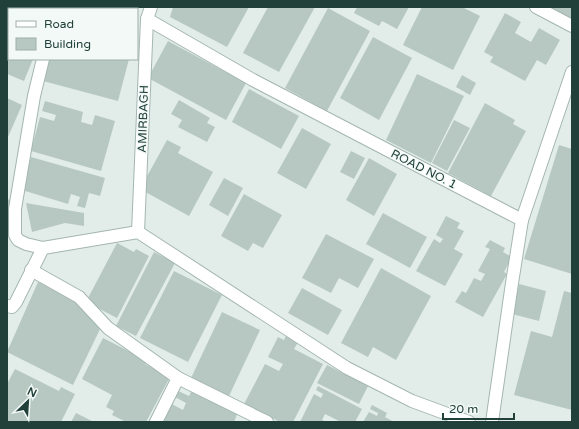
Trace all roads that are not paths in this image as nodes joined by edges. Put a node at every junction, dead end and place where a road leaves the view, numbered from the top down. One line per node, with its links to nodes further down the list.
1 (536, 7): 3 (street)
2 (149, 13): 7 (street, ROAD NO. 1); 8 (street, AMIRBAGH)
3 (572, 26)
4 (43, 60): 6 (street)
5 (572, 72): 7 (street)
6 (11, 197): 9 (street)
7 (522, 220): 16 (street)
8 (138, 232): 9 (street); 15 (street)
9 (43, 248): 10 (street)
10 (31, 270): 11 (street); 12 (street)
11 (7, 306)
12 (178, 378): 13 (street); 14 (street)
13 (156, 422)
14 (267, 422)
15 (469, 422)
16 (492, 422)

